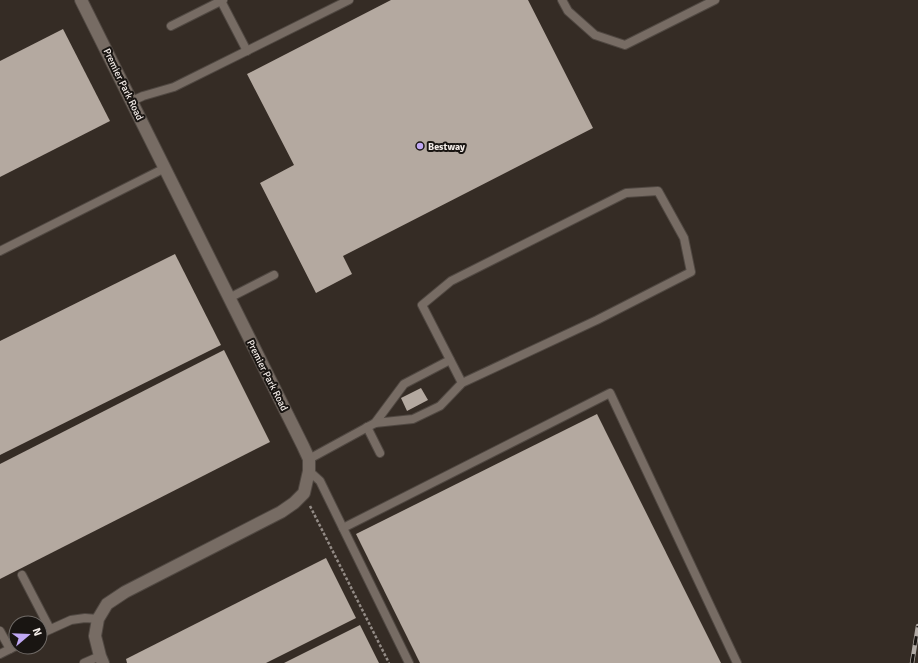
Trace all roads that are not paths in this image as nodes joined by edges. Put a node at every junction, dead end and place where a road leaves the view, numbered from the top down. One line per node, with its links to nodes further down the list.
1 (81, 0): 8 (street, Premier Park Road)
2 (222, 0): 6 (lane); 7 (lane)
3 (349, 0): 7 (lane)
4 (562, 0): 5 (lane)
5 (715, 0)
6 (171, 26)
7 (247, 51): 8 (lane)
8 (132, 101): 9 (street, Premier Park Road)
9 (165, 168): 10 (lane); 12 (street, Premier Park Road)
10 (0, 251)
11 (274, 275): 12 (lane)
12 (229, 298): 17 (street, Premier Park Road)
13 (450, 360): 14 (lane); 14 (lane); 15 (lane)
14 (462, 383): 15 (lane)
15 (371, 425): 16 (lane); 17 (lane)
16 (380, 453)
17 (308, 459): 18 (street, Premier Park Road)
18 (309, 471): 19 (lane); 21 (street, Premier Park Road)
19 (343, 528): 27 (lane); 28 (lane)
20 (22, 575): 22 (lane)
21 (98, 619): 22 (lane); 25 (street)
22 (50, 629)
23 (0, 631): 24 (lane)
24 (8, 641)
25 (101, 659): 26 (lane)
26 (84, 663)
27 (409, 663)
28 (737, 663)

